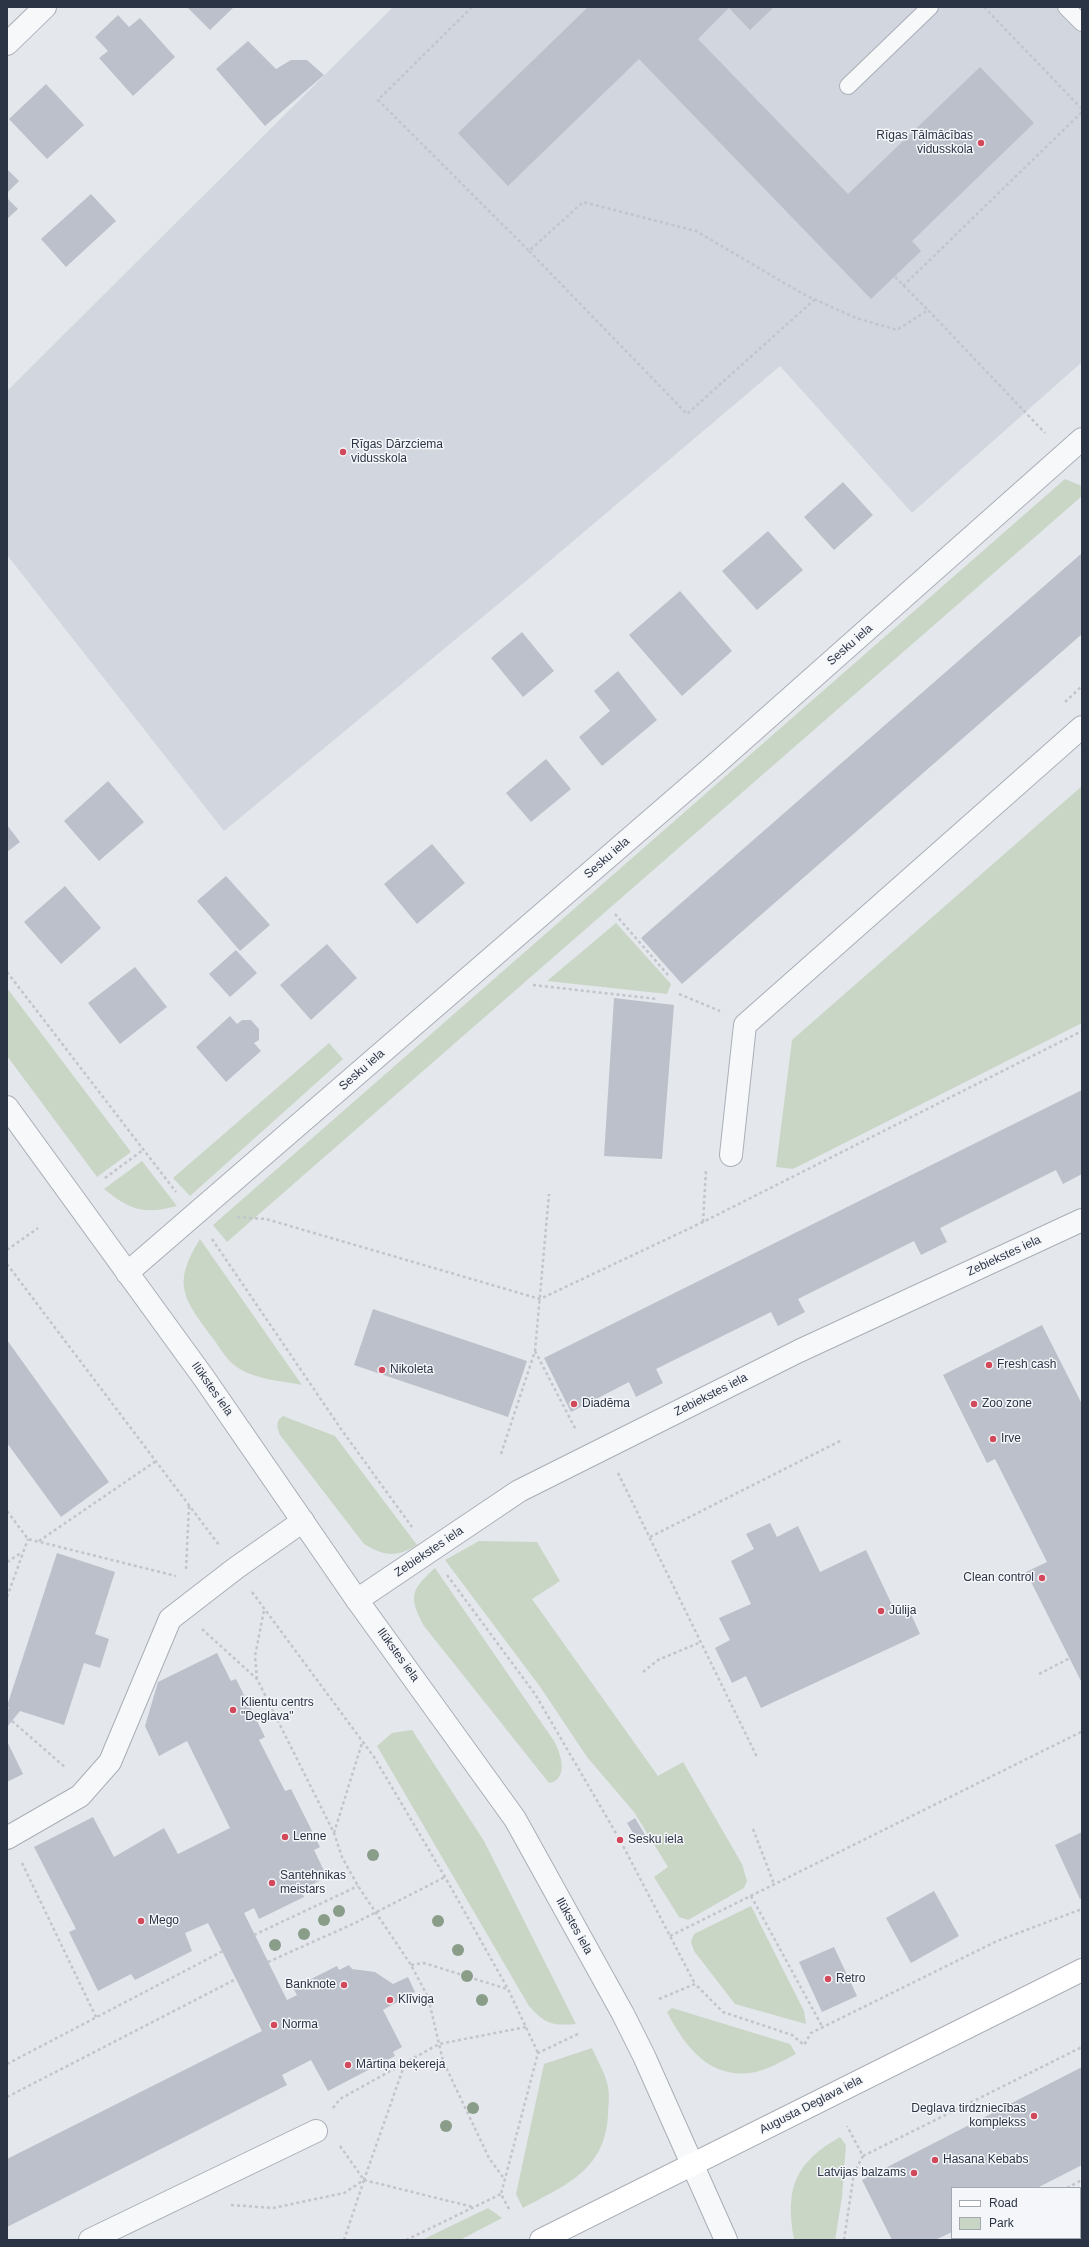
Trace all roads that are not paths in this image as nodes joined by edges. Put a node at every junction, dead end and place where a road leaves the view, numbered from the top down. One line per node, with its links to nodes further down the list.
1 (45, 7): 5 (street)
2 (930, 7): 6 (lane)
3 (1066, 7): 4 (lane)
4 (1082, 23)
5 (7, 44)
6 (848, 86)
7 (1082, 439): 12 (street, Sesku iela)
8 (1082, 727): 10 (street)
9 (7, 1107): 12 (street, Ilūkstes iela)
10 (731, 1155)
11 (1082, 1220): 14 (street, Zebiekstes iela)
12 (128, 1272): 13 (street, Ilūkstes iela)
13 (303, 1521): 14 (street, Ilūkstes iela); 15 (street)
14 (357, 1600): 18 (street, Ilūkstes iela)
15 (8, 1837)
16 (1082, 1970): 18 (main road, Augusta Deglava iela)
17 (316, 2131): 19 (street)
18 (692, 2165): 20 (main road, Augusta Deglava iela); 21 (street, Ilūkstes iela)
19 (90, 2240)
20 (540, 2240)
21 (726, 2240)

